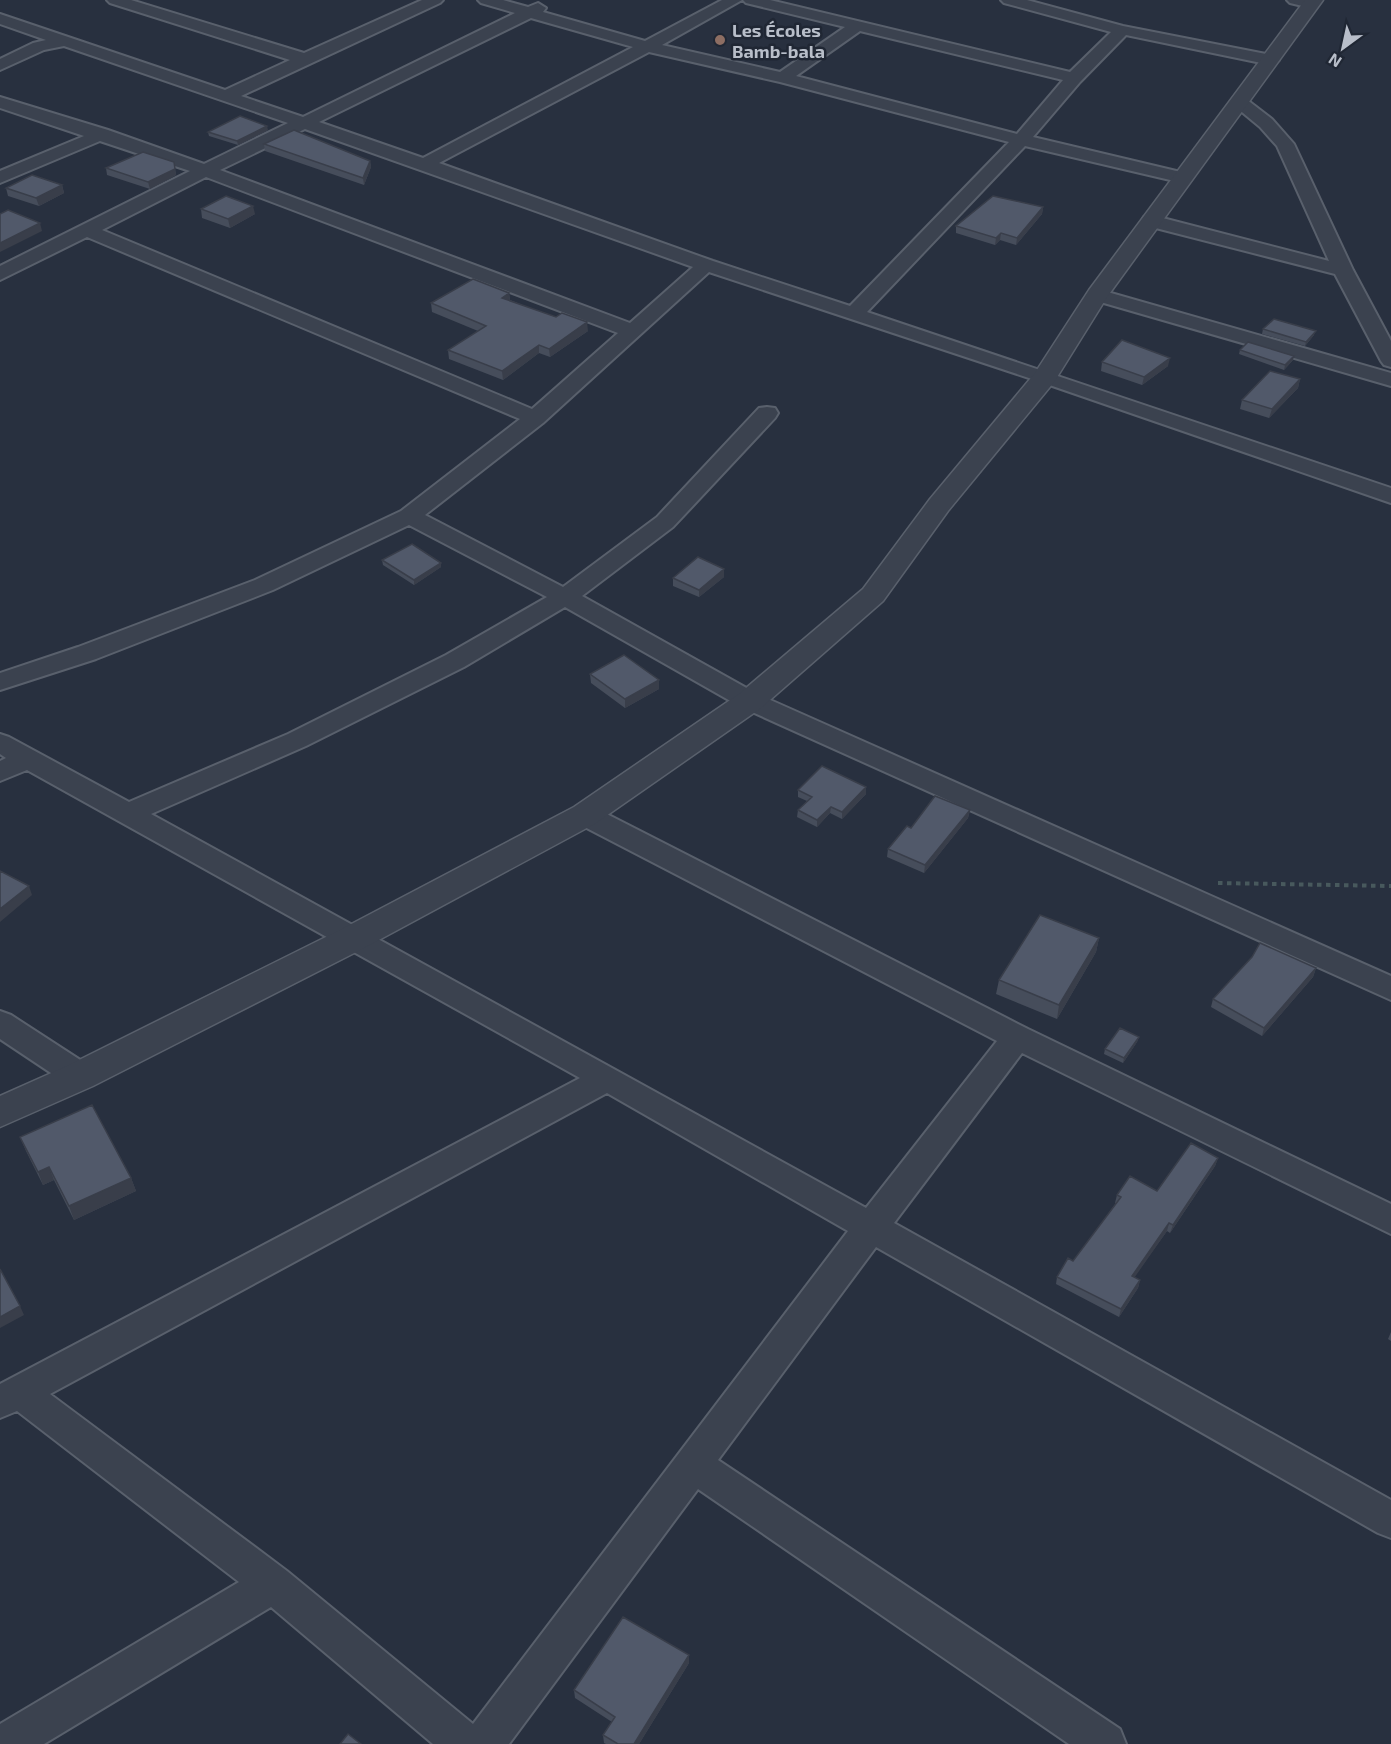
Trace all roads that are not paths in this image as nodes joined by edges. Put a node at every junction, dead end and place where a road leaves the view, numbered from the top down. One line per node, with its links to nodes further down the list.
1 (115, 0): 15 (street)
2 (435, 0): 15 (street)
3 (486, 0): 9 (street)
4 (556, 0): 9 (street)
5 (734, 0): 14 (street)
6 (751, 0): 11 (street)
7 (1009, 0): 12 (street)
8 (1306, 1): 16 (street)
9 (530, 12): 14 (street); 23 (street)
10 (0, 19): 13 (street)
11 (856, 26): 18 (street); 19 (street)
12 (1122, 30): 16 (street); 19 (street)
13 (65, 41): 17 (street); 20 (street)
14 (646, 45): 18 (street); 26 (street)
15 (306, 59): 20 (street)
16 (1270, 60): 22 (street)
17 (0, 65)
18 (783, 78): 25 (street)
19 (1074, 78): 25 (street)
20 (225, 97): 23 (street)
21 (0, 102): 24 (street)
22 (1240, 103): 29 (street); 33 (street)
23 (302, 123): 26 (street); 27 (street)
24 (102, 134): 27 (street); 28 (street)
25 (1021, 140): 29 (street); 36 (street)
26 (424, 164): 32 (street)
27 (205, 170): 31 (street); 37 (street)
28 (0, 178)
29 (1183, 178): 30 (street)
30 (1151, 220): 33 (street); 35 (street)
31 (87, 230): 34 (street); 42 (street)
32 (706, 265): 36 (street); 37 (street)
33 (1343, 270): 38 (street)
34 (0, 274)
35 (1097, 295): 39 (street); 40 (street)
36 (855, 313): 39 (street)
37 (633, 331): 42 (street)
38 (1391, 362)
39 (1045, 377): 43 (street); 47 (street)
40 (1391, 381)
41 (767, 413): 45 (street)
42 (535, 418): 44 (street)
43 (1391, 495)
44 (410, 516): 45 (street); 46 (street)
45 (565, 597): 47 (street); 51 (street)
46 (0, 682)
47 (750, 701): 52 (street); 54 (street)
48 (0, 743): 49 (street)
49 (27, 759): 50 (street); 51 (street)
50 (0, 772)
51 (129, 813): 53 (street)
52 (585, 815): 53 (street); 56 (street)
53 (352, 939): 57 (street); 58 (street)
54 (1391, 989)
55 (0, 1023): 57 (street)
56 (1017, 1037): 60 (street); 61 (street)
57 (80, 1076): 59 (street)
58 (607, 1078): 61 (street); 62 (street)
59 (0, 1112)
60 (1391, 1220)
61 (871, 1227): 63 (street); 64 (street)
62 (9, 1396): 65 (street)
63 (694, 1465): 68 (street); 69 (street)
64 (1391, 1521)
65 (273, 1584): 66 (street); 67 (street)
66 (5, 1744)
67 (465, 1744)
68 (484, 1744)
69 (1105, 1744)

